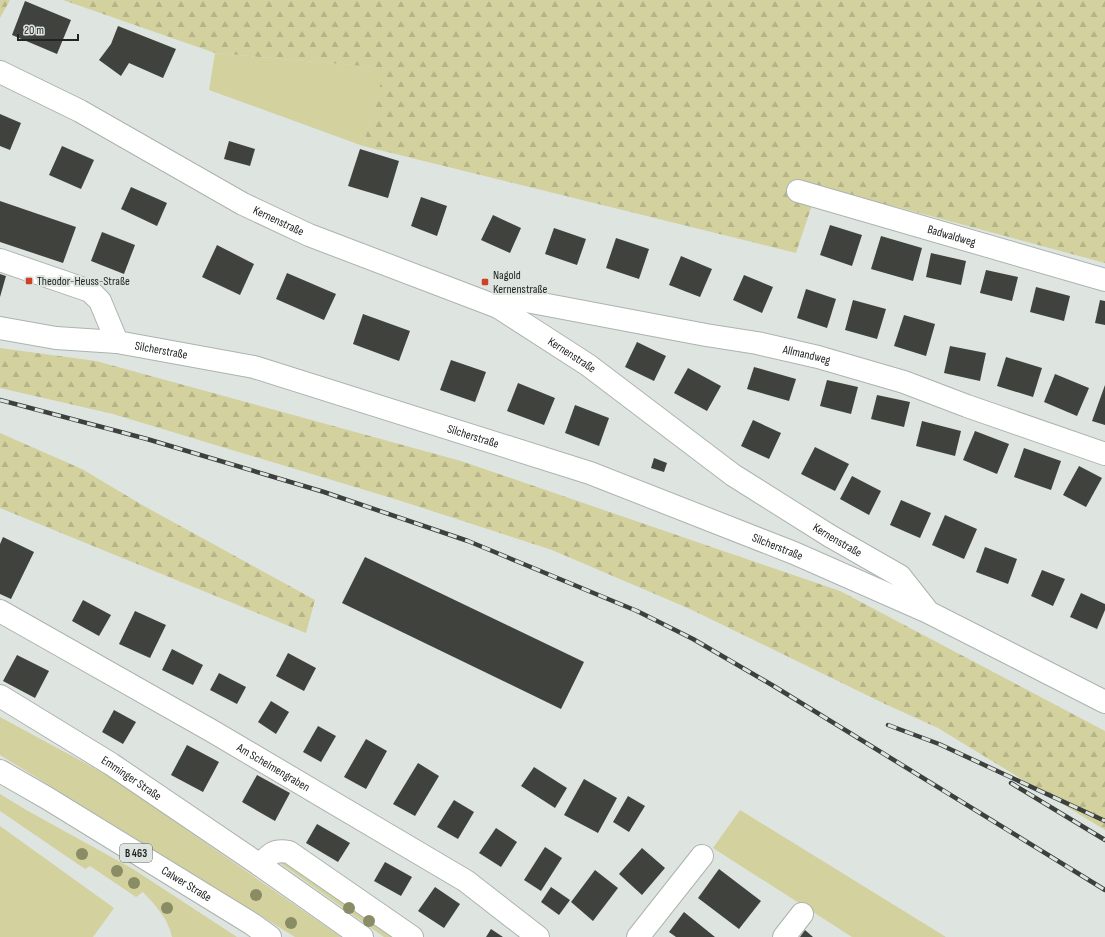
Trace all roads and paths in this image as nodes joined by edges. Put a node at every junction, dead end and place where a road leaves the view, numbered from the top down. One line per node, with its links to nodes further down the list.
1 (0, 72): 5 (street, Kernenstraße)
2 (798, 191): 4 (street, Badwaldweg)
3 (0, 260): 7 (street)
4 (1105, 280)
5 (498, 307): 8 (street, Allmandweg); 10 (street, Kernenstraße)
6 (0, 328): 7 (street, Silcherstraße)
7 (117, 342): 10 (street, Silcherstraße)
8 (1105, 454)
9 (0, 612): 20 (street, Am Schelmengraben)
10 (928, 612): 12 (street, Kernenstraße)
11 (0, 696): 15 (street, Emminger Straße)
12 (1105, 702)
13 (0, 771): 17 (street, Calwer Straße / B 463)
14 (702, 856): 21 (street)
15 (260, 864): 18 (street, Emminger Straße); 19 (street)
16 (802, 914): 22 (street)
17 (270, 937)
18 (362, 937)
19 (412, 937)
20 (538, 937)
21 (638, 937)
22 (784, 937)

